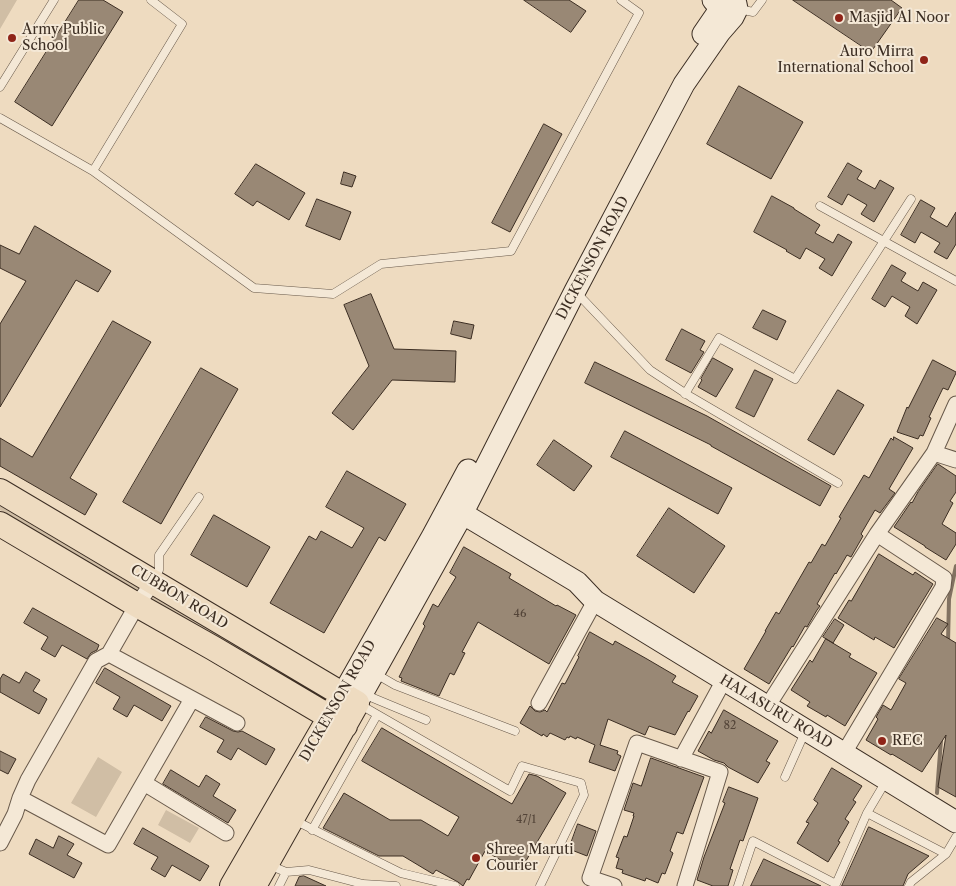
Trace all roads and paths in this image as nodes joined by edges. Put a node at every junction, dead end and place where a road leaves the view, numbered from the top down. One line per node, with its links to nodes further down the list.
1 (54, 0): 8 (lane)
2 (151, 0): 10 (lane)
3 (621, 0): 10 (lane)
4 (712, 0): 7 (main road, DICKENSON ROAD)
5 (762, 0): 6 (lane)
6 (735, 4): 7 (main road, DICKENSON ROAD)
7 (678, 81): 15 (main road, DICKENSON ROAD); 23 (main road, DICKENSON ROAD)
8 (0, 87)
9 (0, 118): 10 (lane)
10 (93, 171)
11 (911, 199): 13 (lane)
12 (820, 206): 13 (lane)
13 (884, 241): 14 (lane); 16 (lane)
14 (956, 281)
15 (575, 291): 16 (lane); 23 (main road, DICKENSON ROAD)
16 (686, 394): 20 (lane)
17 (956, 404): 18 (street)
18 (934, 453): 19 (street); 25 (street)
19 (956, 460)
20 (838, 483)
21 (0, 491): 26 (main road, CUBBON ROAD)
22 (199, 497): 26 (lane)
23 (453, 515): 27 (main road, HALASURU ROAD); 30 (main road, DICKENSON ROAD); 32 (main road, DICKENSON ROAD)
24 (0, 524): 28 (main road, CUBBON ROAD)
25 (877, 534): 35 (street); 42 (street)
26 (153, 582): 28 (street); 32 (main road, CUBBON ROAD)
27 (595, 601): 31 (main road, HALASURU ROAD); 34 (street)
28 (137, 605): 29 (street); 38 (main road, CUBBON ROAD)
29 (109, 654): 33 (street); 47 (street)
30 (374, 673): 32 (main road, DICKENSON ROAD); 41 (lane)
31 (724, 680): 35 (main road, HALASURU ROAD); 43 (street)
32 (354, 697): 36 (lane); 37 (lane); 38 (main road, DICKENSON ROAD)
33 (192, 699): 39 (street); 46 (street)
34 (539, 703)
35 (767, 706): 40 (main road, HALASURU ROAD)
36 (377, 715): 50 (lane); 62 (lane)
37 (426, 720)
38 (337, 722): 50 (main road, DICKENSON ROAD); 57 (main road, DICKENSON ROAD)
39 (237, 723)
40 (806, 730): 42 (main road, HALASURU ROAD); 44 (lane)
41 (515, 731)
42 (844, 753): 45 (main road, HALASURU ROAD)
43 (680, 759): 63 (street); 64 (street)
44 (785, 778)
45 (887, 780): 48 (lane); 49 (main road, HALASURU ROAD)
46 (144, 783): 47 (street); 51 (street)
47 (20, 798): 53 (street)
48 (867, 813): 54 (lane); 56 (lane)
49 (956, 822)
50 (302, 825): 55 (main road, DICKENSON ROAD); 61 (lane)
51 (226, 833)
52 (956, 836): 54 (lane)
53 (0, 843)
54 (946, 854): 67 (lane)
55 (277, 868): 58 (main road, DICKENSON ROAD); 59 (lane); 60 (lane)
56 (825, 878): 65 (lane); 66 (lane)
57 (232, 886)
58 (254, 886)
59 (278, 886)
60 (396, 886)
61 (455, 886)
62 (540, 886)
63 (614, 886)
64 (685, 886)
65 (738, 886)
66 (821, 886)
67 (909, 886)

